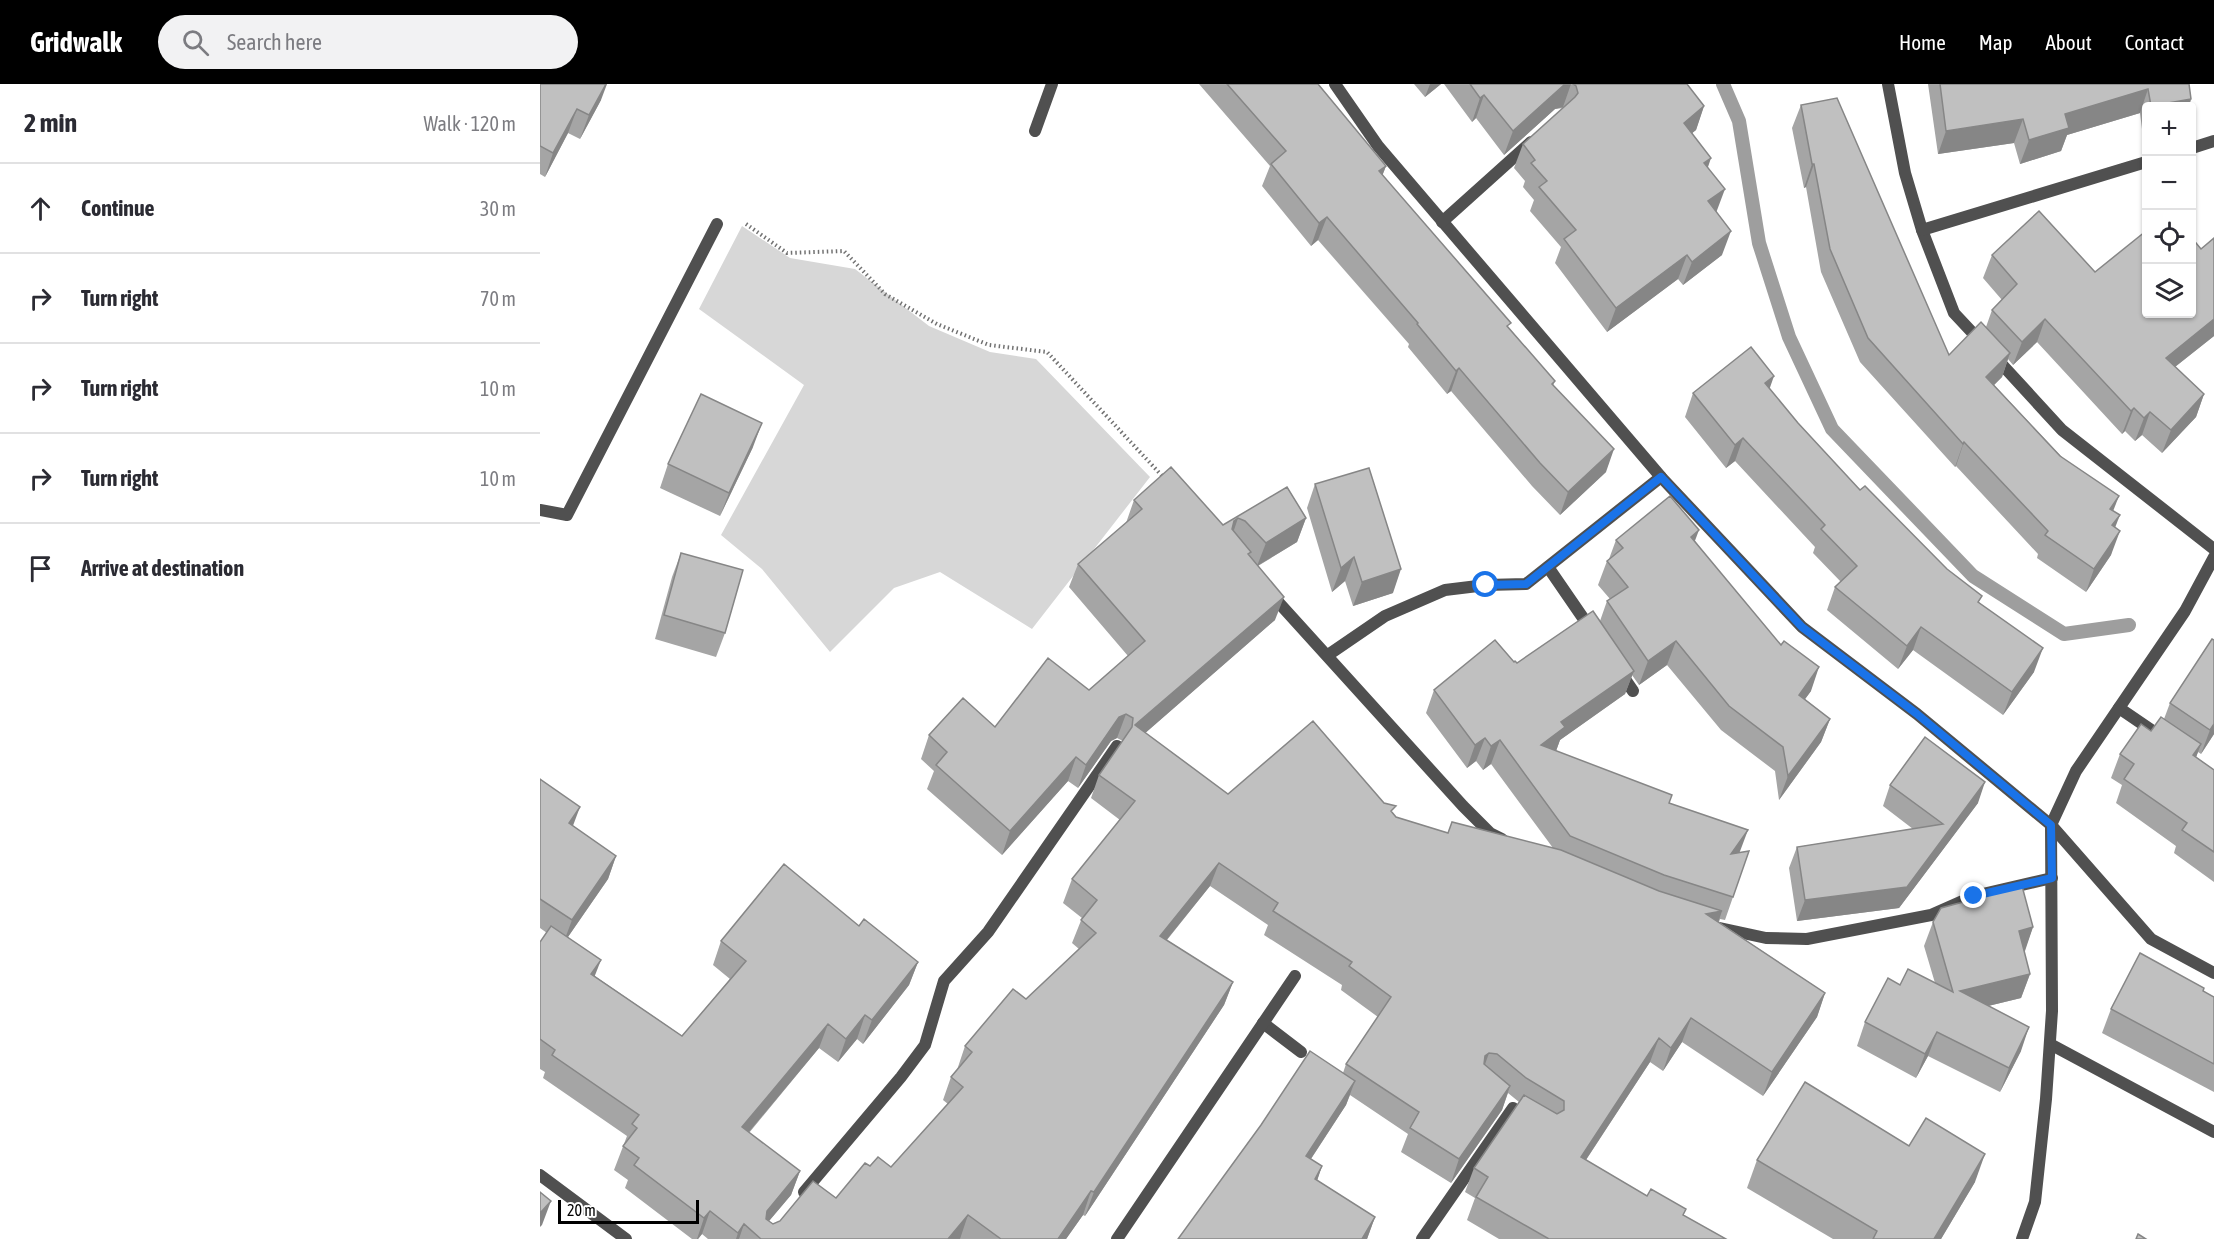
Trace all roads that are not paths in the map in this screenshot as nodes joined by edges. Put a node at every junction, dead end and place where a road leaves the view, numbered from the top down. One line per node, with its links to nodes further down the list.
1 (1052, 84): 5 (street)
2 (1335, 84): 9 (street)
3 (1888, 84): 11 (street)
4 (1544, 130): 9 (street)
5 (1035, 131)
6 (2214, 141): 7 (street)
7 (2196, 147)
8 (2142, 163): 11 (street)
9 (1442, 222): 12 (street)
10 (717, 224): 13 (street)
11 (1922, 230): 14 (street)
12 (1661, 477): 16 (street); 25 (street)
13 (540, 510)
14 (2214, 549)
15 (2214, 557): 22 (street)
16 (1548, 567): 18 (street); 19 (street)
17 (1263, 585): 19 (street)
18 (1600, 644)
19 (1328, 655): 26 (street)
20 (1614, 663): 21 (street)
21 (1633, 691)
22 (2119, 708): 24 (street); 25 (street)
23 (1117, 746): 37 (street)
24 (2176, 747)
25 (2051, 825): 27 (street); 29 (street)
26 (1510, 843)
27 (2052, 878): 28 (street); 32 (street)
28 (1706, 924)
29 (2214, 973)
30 (1295, 976): 31 (street)
31 (1263, 1023): 33 (street); 39 (street)
32 (2050, 1044): 35 (street); 41 (street)
33 (1301, 1052)
34 (1514, 1108): 40 (street)
35 (2214, 1132)
36 (540, 1175): 38 (street)
37 (795, 1203)
38 (626, 1239)
39 (1117, 1239)
40 (1422, 1239)
41 (2022, 1239)

